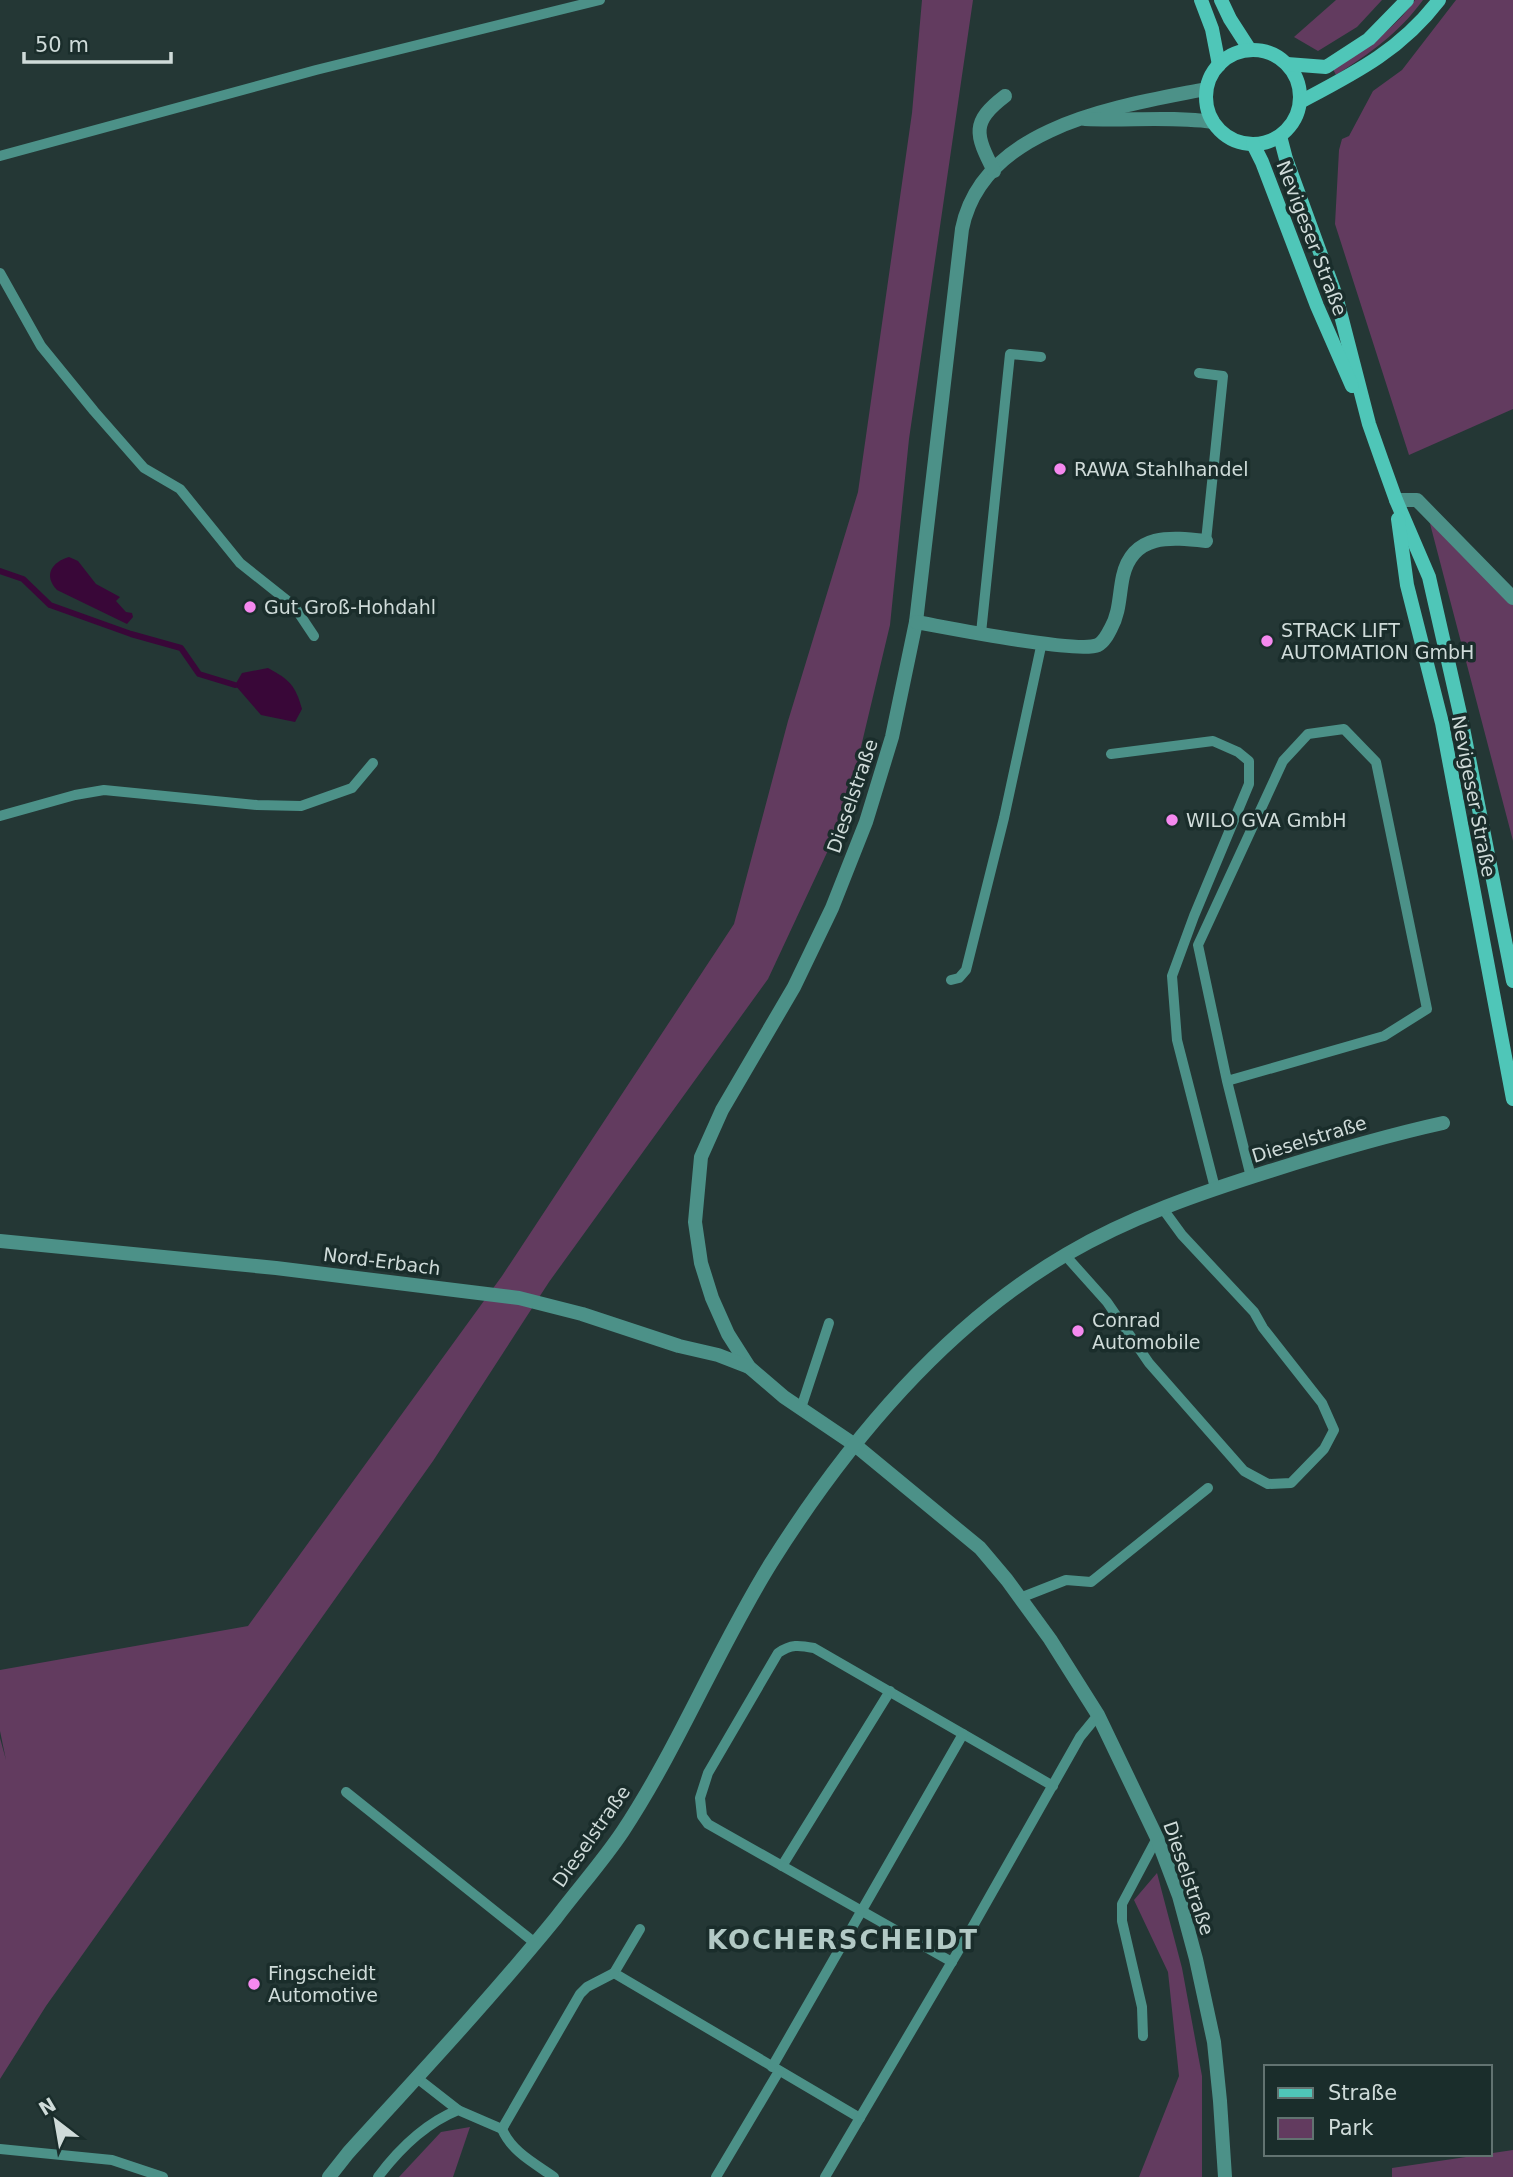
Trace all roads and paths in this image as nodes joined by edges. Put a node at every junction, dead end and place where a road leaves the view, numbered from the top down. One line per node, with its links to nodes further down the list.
1 (600, 0): 16 (lane)
2 (1201, 0): 8 (main road)
3 (1221, 0): 6 (main road)
4 (1408, 0): 7 (main road)
5 (1439, 0): 11 (main road)
6 (1251, 50): 7 (main road); 8 (main road)
7 (1287, 64): 11 (main road)
8 (1219, 65): 9 (main road)
9 (1206, 89): 12 (street, Dieselstraße); 13 (main road)
10 (1005, 96): 17 (street)
11 (1300, 102): 14 (main road)
12 (1077, 119): 13 (street, Dieselstraße); 17 (street, Dieselstraße)
13 (1213, 122): 15 (main road)
14 (1280, 136): 15 (main road); 21 (main road, Nevigeser Straße)
15 (1253, 144): 21 (main road, Nevigeser Straße)
16 (0, 156)
17 (994, 171): 25 (street, Dieselstraße)
18 (0, 273): 27 (lane)
19 (1041, 357): 26 (lane)
20 (1199, 373): 23 (lane)
21 (1369, 424): 22 (main road, Nevigeser Straße)
22 (1396, 500): 24 (street); 33 (main road, Nevigeser Straße); 35 (main road, Nevigeser Straße)
23 (1206, 541): 28 (street)
24 (1513, 598)
25 (916, 622): 26 (street); 43 (street, Dieselstraße)
26 (981, 633): 28 (street)
27 (314, 636)
28 (1042, 642): 32 (lane)
29 (1111, 754): 38 (lane)
30 (373, 763): 31 (lane)
31 (0, 816)
32 (951, 980)
33 (1513, 981)
34 (1227, 1082): 34 (lane); 37 (lane)
35 (1513, 1099)
36 (1443, 1123): 37 (street, Dieselstraße)
37 (1251, 1177): 38 (street, Dieselstraße)
38 (1215, 1188): 39 (street, Dieselstraße)
39 (1163, 1209): 41 (street, Dieselstraße); 41 (lane)
40 (0, 1241): 43 (street, Nord-Erbach)
41 (1065, 1255): 45 (street, Dieselstraße)
42 (829, 1322): 44 (lane)
43 (750, 1367): 44 (street, Dieselstraße)
44 (801, 1408): 45 (street, Dieselstraße)
45 (855, 1445): 47 (street, Dieselstraße); 57 (street, Dieselstraße)
46 (1208, 1488): 47 (lane)
47 (1020, 1598): 49 (street, Dieselstraße)
48 (890, 1691): 50 (lane); 54 (lane); 54 (lane)
49 (1098, 1715): 51 (lane); 53 (street, Dieselstraße)
50 (963, 1734): 51 (lane); 55 (lane)
51 (1053, 1786): 58 (lane)
52 (346, 1792): 57 (lane)
53 (1157, 1838): 60 (lane); 73 (street, Dieselstraße)
54 (782, 1866): 55 (lane)
55 (862, 1910): 58 (lane); 61 (lane)
56 (640, 1929): 59 (lane)
57 (535, 1943): 62 (street, Dieselstraße)
58 (953, 1962): 64 (lane)
59 (614, 1973): 61 (lane); 65 (lane)
60 (1143, 2036)
61 (776, 2069): 64 (lane); 71 (lane)
62 (416, 2078): 63 (lane); 68 (street, Dieselstraße)
63 (458, 2110): 65 (lane); 69 (lane)
64 (860, 2118): 72 (lane)
65 (502, 2129): 70 (lane)
66 (0, 2149): 67 (lane)
67 (163, 2177)
68 (329, 2177)
69 (378, 2177)
70 (554, 2177)
71 (716, 2177)
72 (825, 2177)
73 (1225, 2177)

